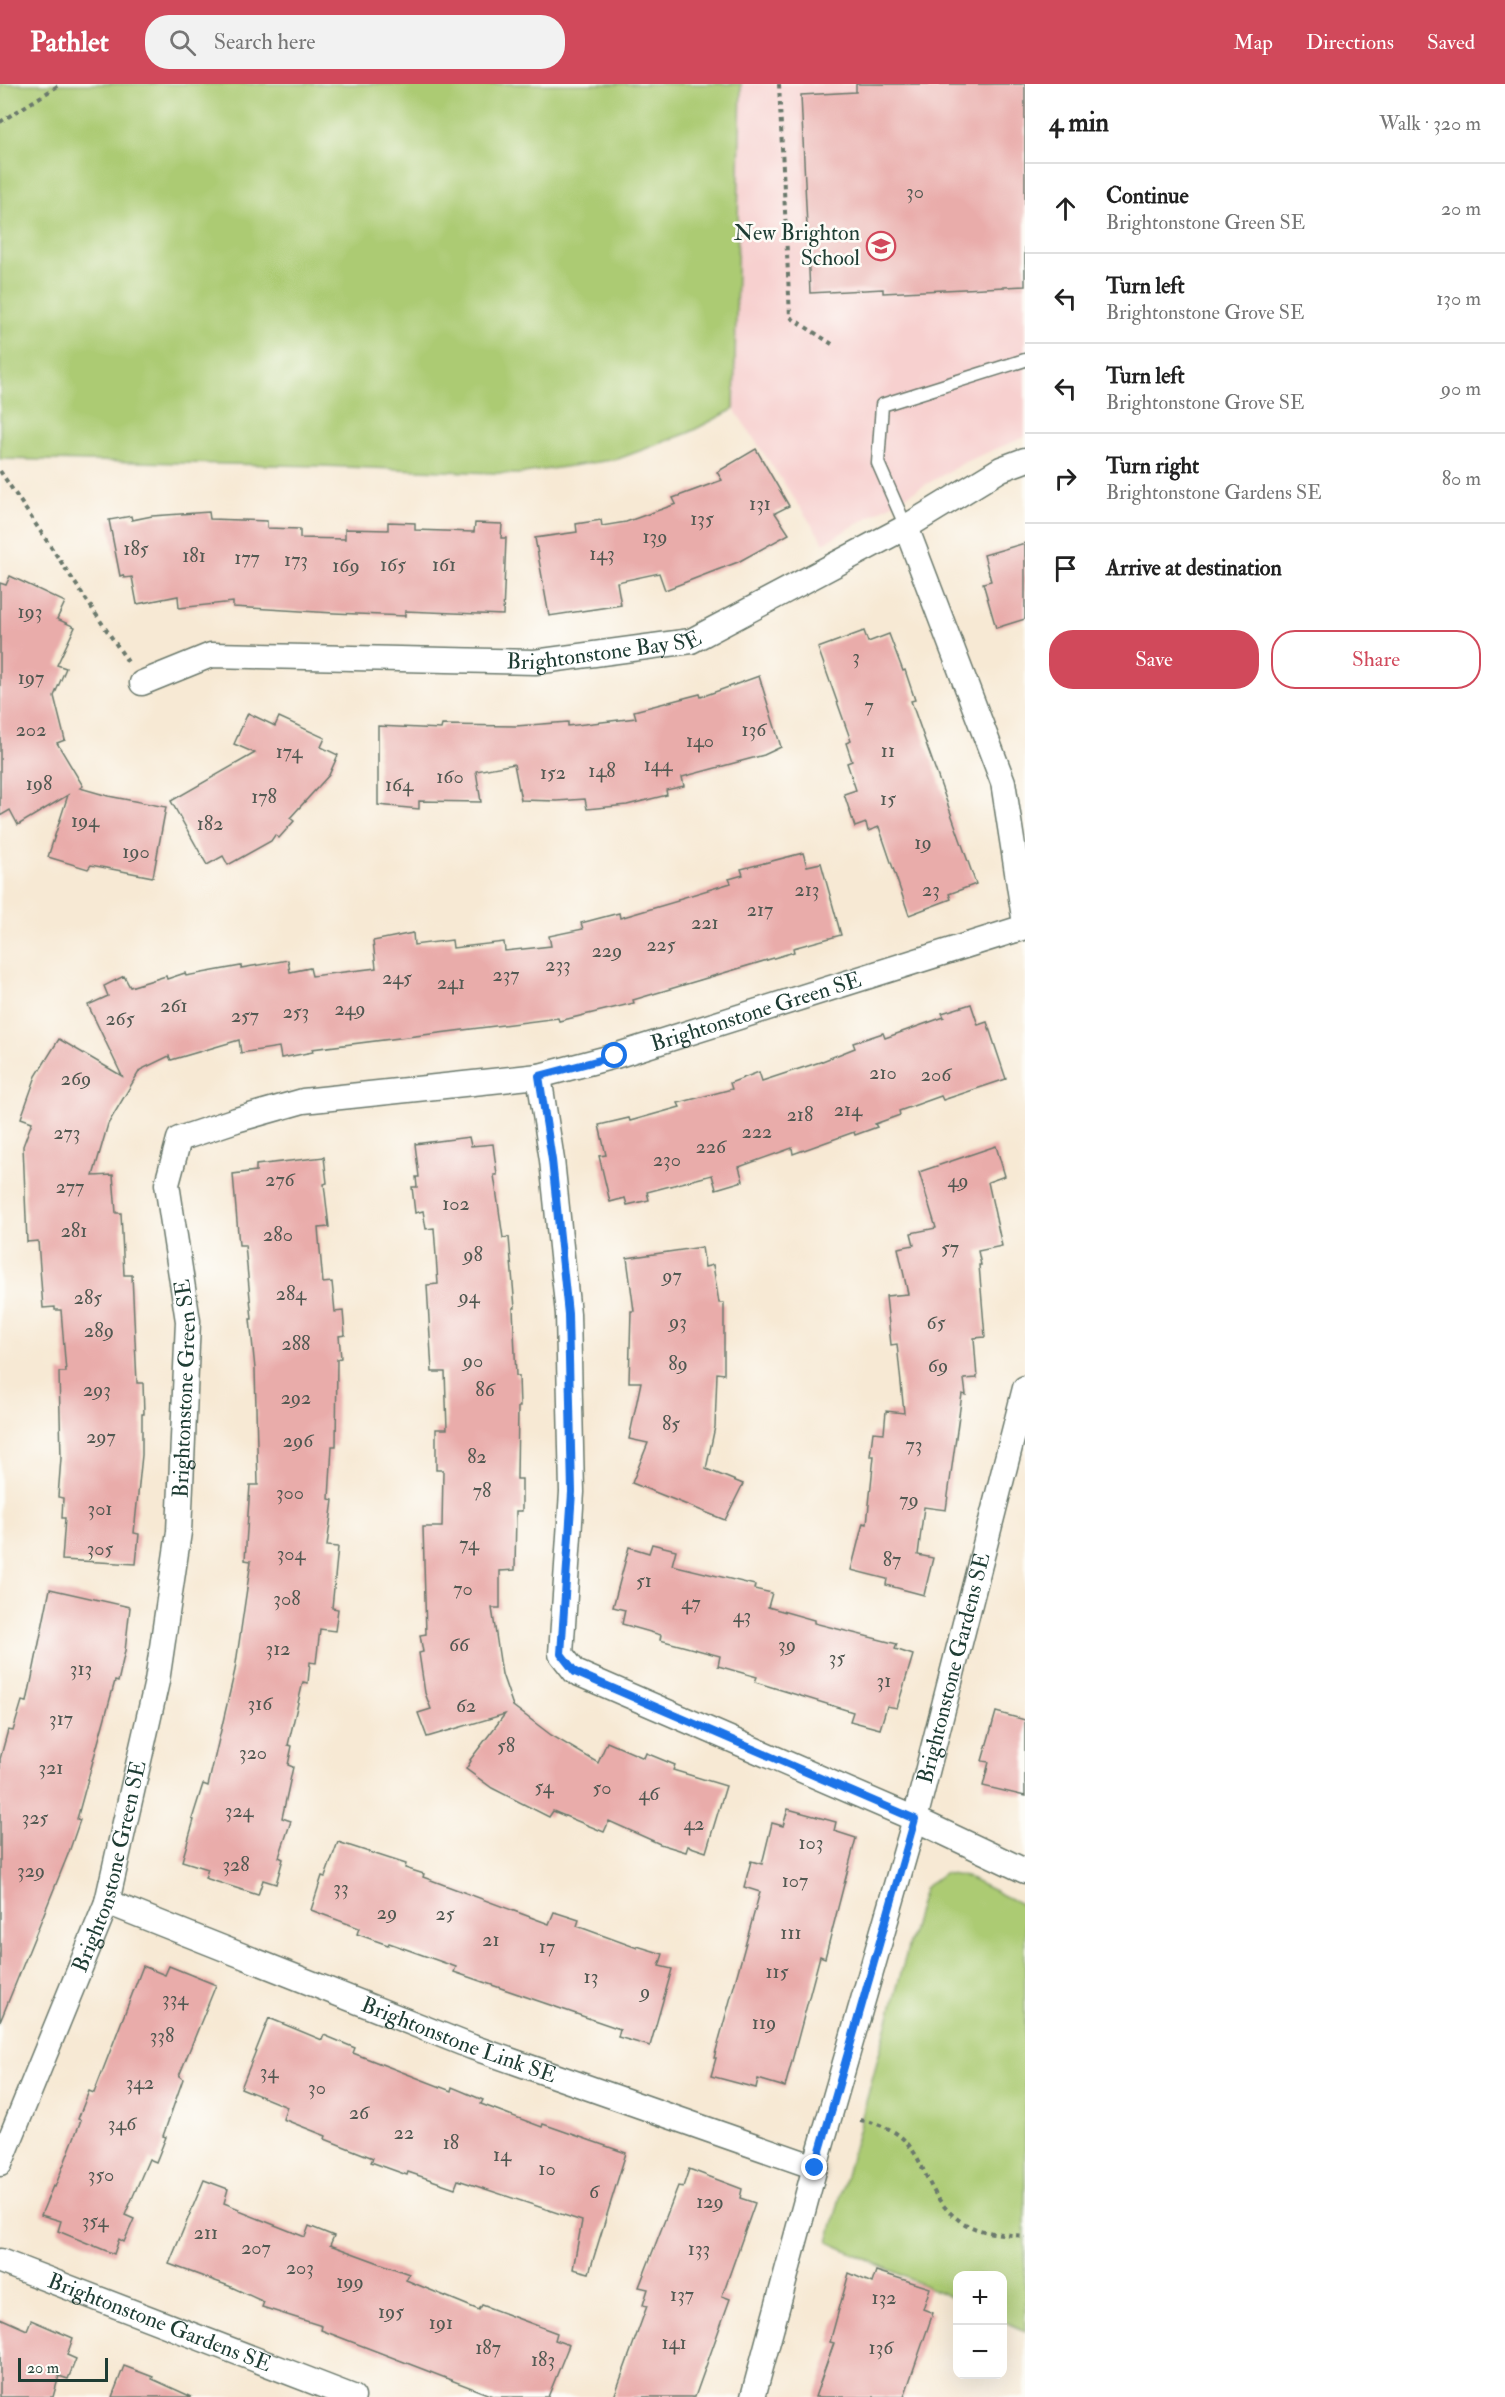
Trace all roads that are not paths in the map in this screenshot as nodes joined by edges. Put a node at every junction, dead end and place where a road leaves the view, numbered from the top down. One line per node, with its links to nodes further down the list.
1 (1025, 360): 3 (lane)
2 (1025, 460): 3 (street, Brightonstone Bay SE)
3 (906, 527): 4 (street, Brightonstone Bay SE); 5 (street)
4 (142, 683)
5 (1025, 926): 6 (street, Brightonstone Green SE)
6 (539, 1076): 8 (street); 10 (street, Brightonstone Green SE)
7 (1025, 1388): 8 (street, Brightonstone Gardens SE)
8 (915, 1819): 9 (street); 12 (street, Brightonstone Gardens SE)
9 (1025, 1871)
10 (107, 1902): 11 (street, Brightonstone Green SE); 12 (street, Brightonstone Link SE)
11 (0, 2164)
12 (815, 2168): 15 (street, Brightonstone Gardens SE)
13 (0, 2261): 14 (street, Brightonstone Gardens SE)
14 (353, 2397)
15 (753, 2397)

